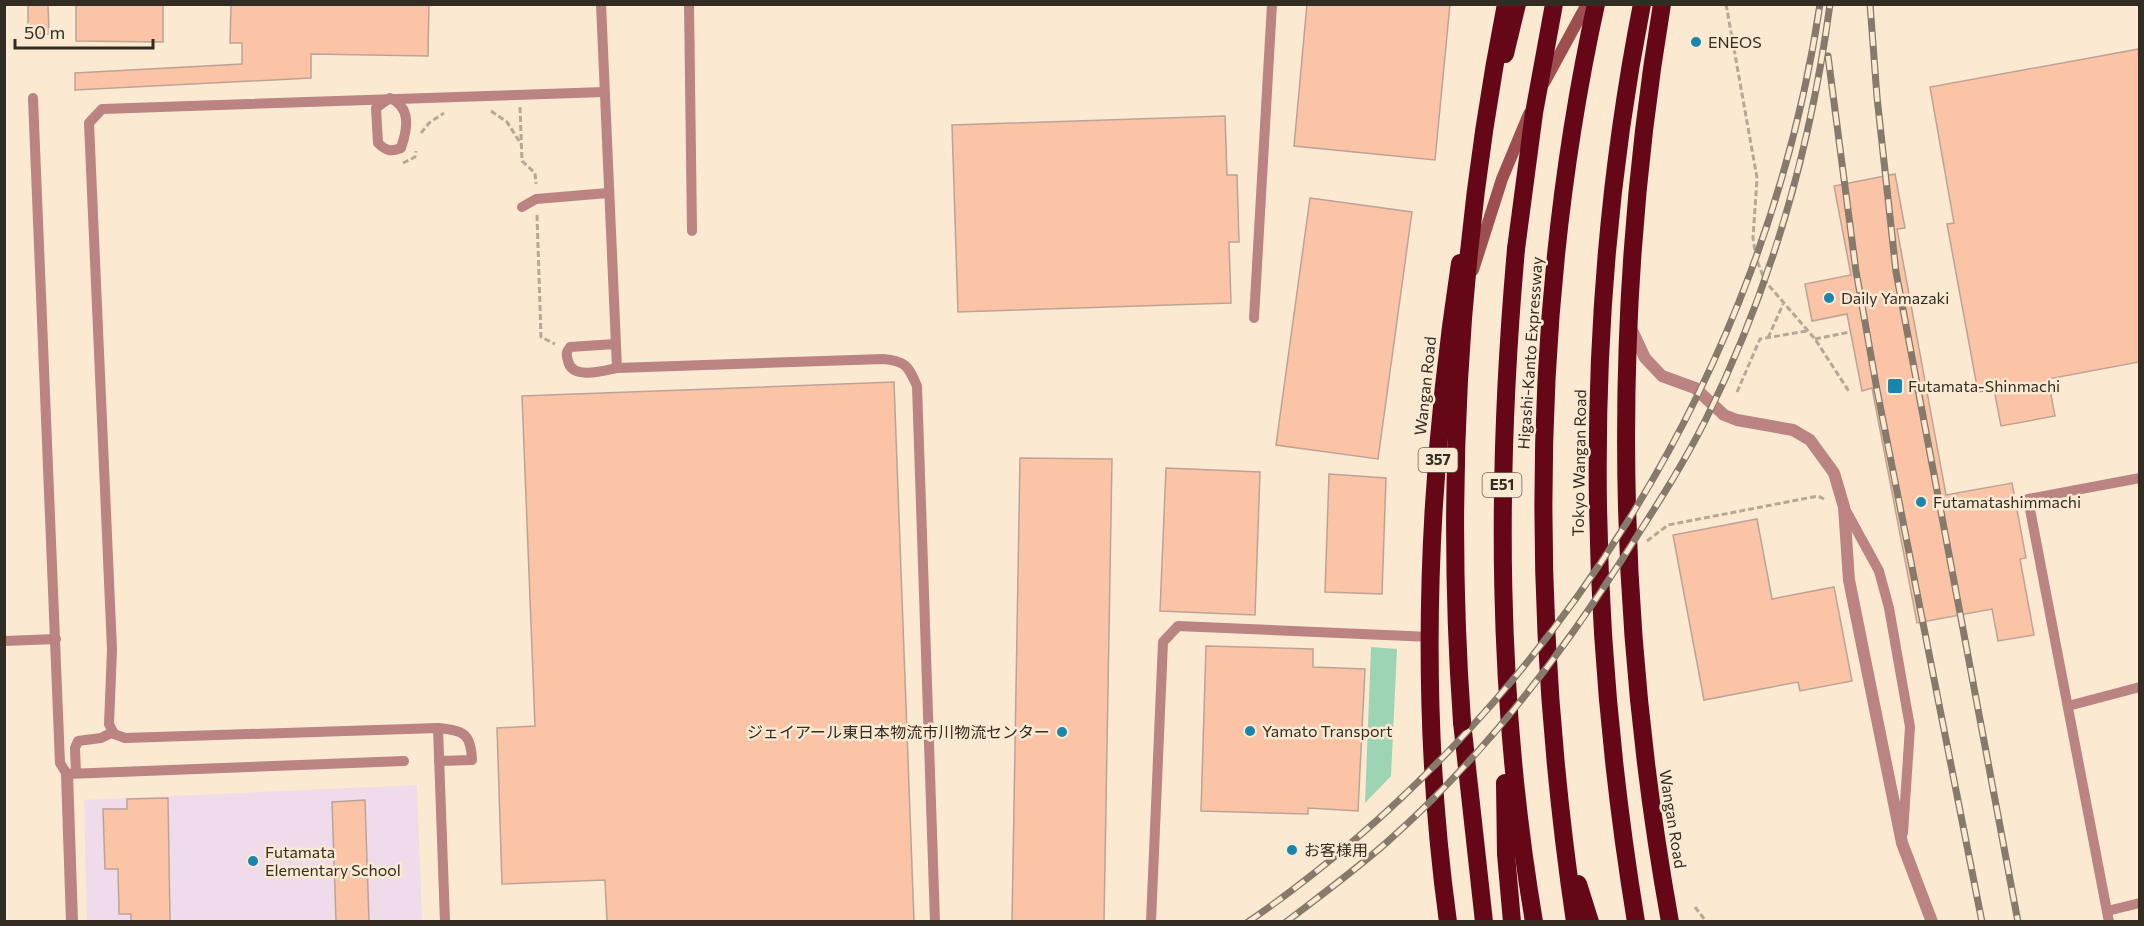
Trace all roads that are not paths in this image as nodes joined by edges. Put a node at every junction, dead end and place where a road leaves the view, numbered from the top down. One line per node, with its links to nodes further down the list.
1 (601, 4): 11 (lane)
2 (689, 4): 16 (lane)
3 (1272, 4): 17 (lane)
4 (1506, 4): 44 (highway, 357, bridge)
5 (1517, 4): 21 (highway, Wangan Road / 357)
6 (1554, 4): 29 (highway, Higashi-Kanto Expressway / E51, bridge)
7 (1587, 4): 21 (street)
8 (1596, 4): 35 (highway, Higashi-Kanto Expressway / E51)
9 (1642, 4): 49 (highway, Tokyo Wangan Road)
10 (1662, 4): 18 (highway, Wangan Road)
11 (603, 92): 13 (lane); 14 (lane)
12 (33, 98): 25 (lane)
13 (390, 98): 13 (lane); 31 (lane)
14 (608, 193): 15 (lane); 19 (lane)
15 (522, 207)
16 (692, 231)
17 (1254, 318)
18 (1629, 321): 23 (street); 50 (highway, Wangan Road)
19 (615, 344): 20 (lane); 20 (lane)
20 (617, 368): 41 (lane)
21 (1444, 381): 24 (highway, Wangan Road / 357)
22 (2139, 478): 28 (lane)
23 (1844, 507): 36 (street); 36 (lane)
24 (1431, 637): 42 (lane); 43 (highway, Wangan Road / 357)
25 (56, 639): 26 (lane); 34 (lane)
26 (4, 642)
27 (2139, 687): 28 (lane)
28 (2068, 706): 38 (lane)
29 (1509, 721): 45 (highway); 46 (highway, Higashi-Kanto Expressway / E51)
30 (438, 728): 31 (lane); 33 (lane); 33 (lane)
31 (113, 732): 34 (lane)
32 (404, 761): 34 (lane)
33 (439, 761): 40 (lane)
34 (72, 773): 39 (street)
35 (1562, 830): 47 (highway, Higashi-Kanto Expressway / E51); 48 (highway)
36 (1902, 843): 51 (street)
37 (2139, 903): 38 (lane)
38 (2108, 916)
39 (72, 921)
40 (445, 921)
41 (935, 921)
42 (1151, 921)
43 (1448, 921)
44 (1484, 921)
45 (1512, 921)
46 (1534, 921)
47 (1575, 921)
48 (1590, 921)
49 (1636, 921)
50 (1670, 921)
51 (1932, 921)

